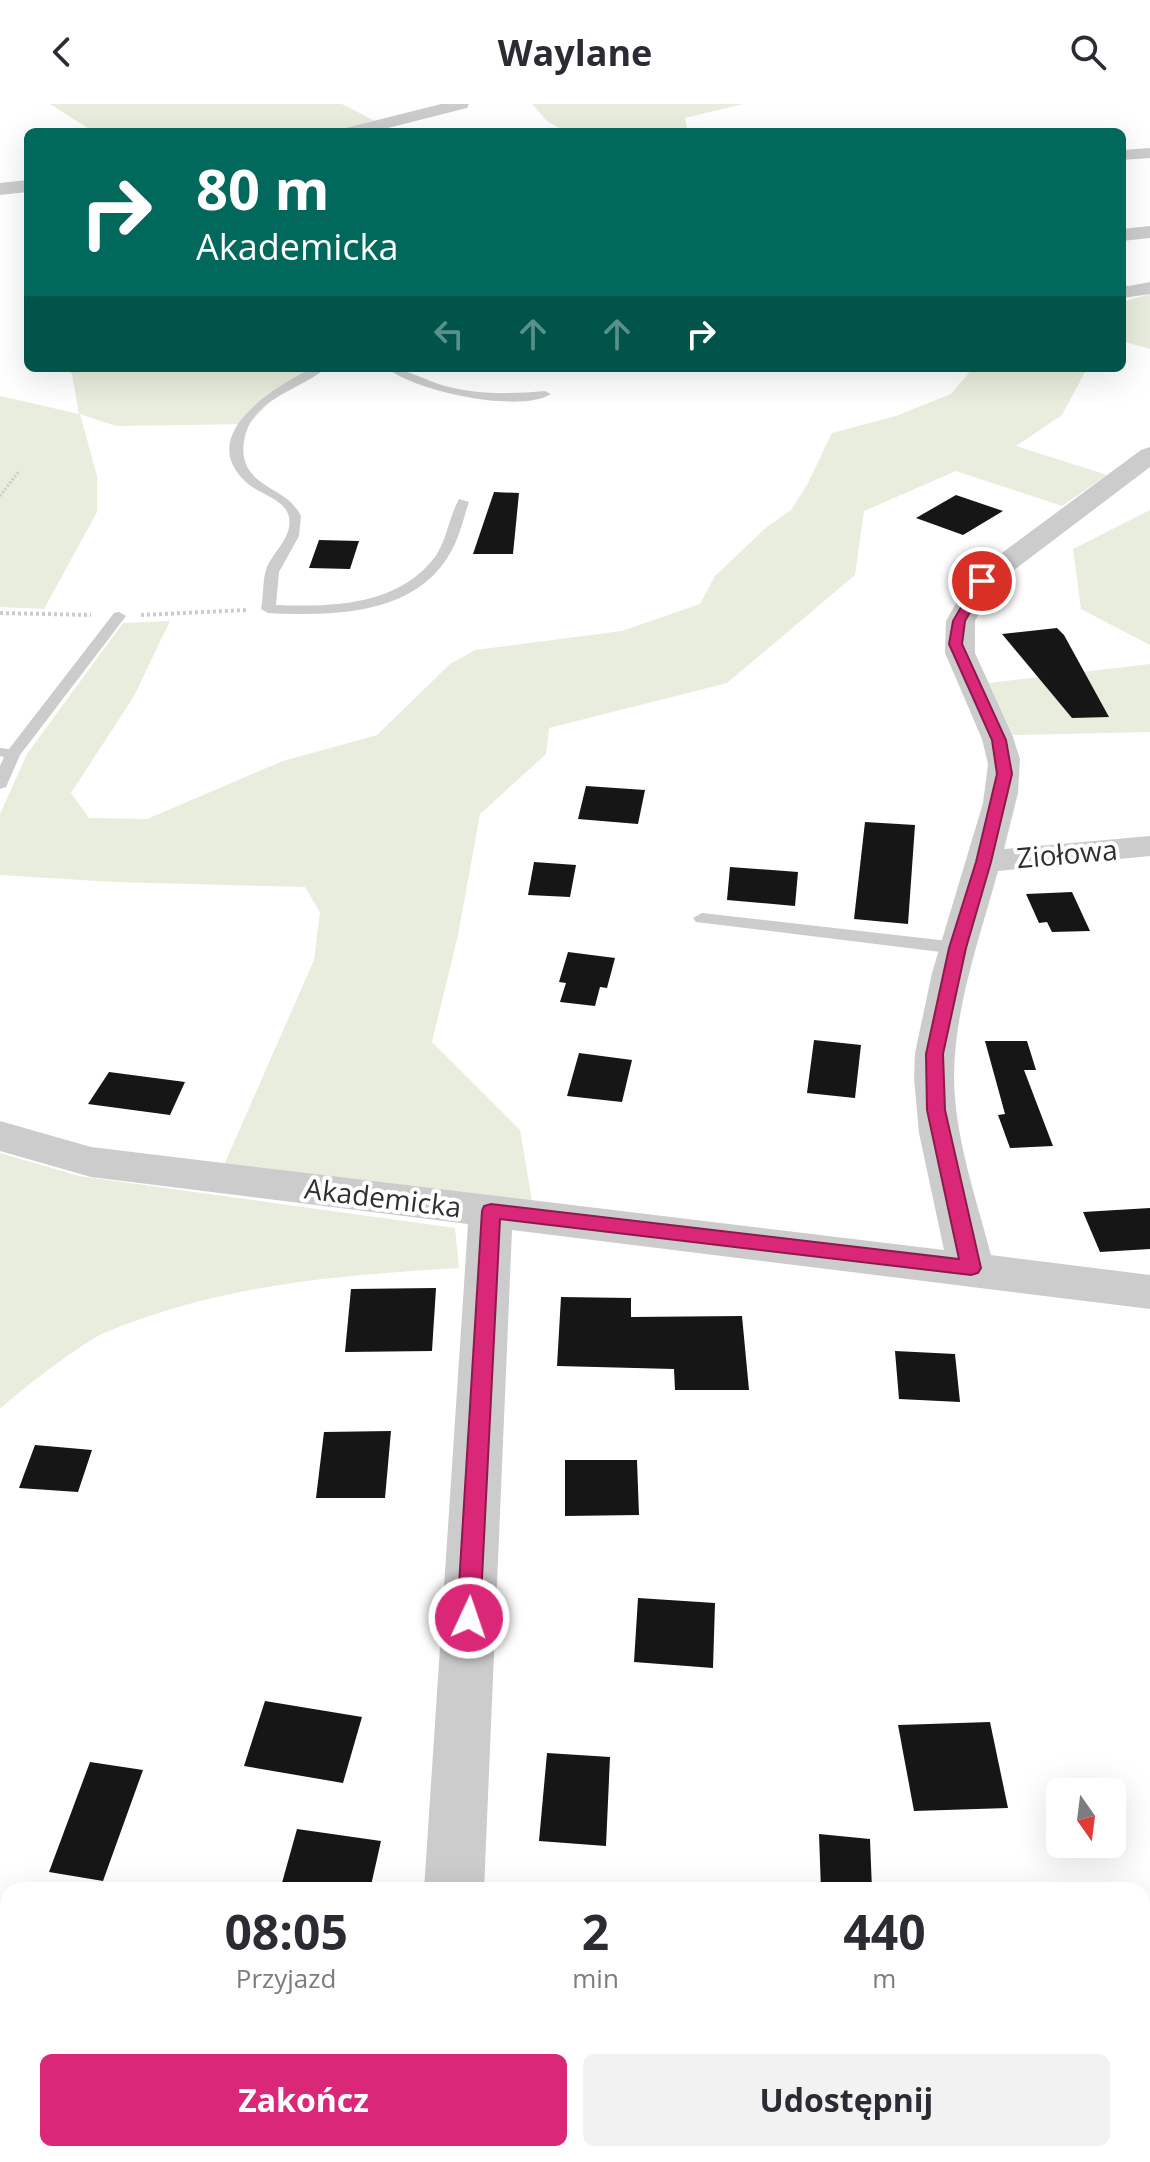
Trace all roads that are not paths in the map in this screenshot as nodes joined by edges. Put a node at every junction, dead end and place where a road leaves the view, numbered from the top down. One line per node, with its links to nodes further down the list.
1 (461, 104): 2 (street)
2 (368, 128)
3 (1150, 153): 4 (street)
4 (1126, 155)
5 (24, 186): 6 (street)
6 (0, 189)
7 (1150, 232): 8 (street)
8 (1126, 235)
9 (1150, 288): 10 (street)
10 (1126, 291)
11 (314, 372): 15 (lane)
12 (399, 372): 13 (lane)
13 (545, 394)
14 (1150, 455): 20 (street)
15 (463, 502)
16 (119, 616): 17 (lane)
17 (7, 752): 18 (lane)
18 (0, 784)
19 (1150, 846): 20 (street, Ziołowa)
20 (984, 862): 22 (street)
21 (702, 918): 22 (lane)
22 (957, 948): 25 (street)
23 (0, 1136): 24 (street, Akademicka)
24 (491, 1211): 25 (street, Akademicka); 27 (street)
25 (971, 1268): 26 (street, Akademicka)
26 (1150, 1292)
27 (454, 1882)

